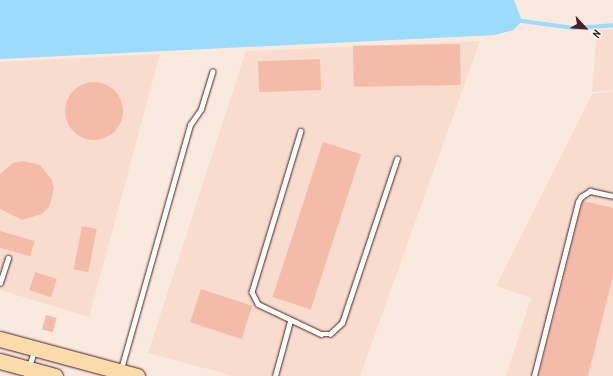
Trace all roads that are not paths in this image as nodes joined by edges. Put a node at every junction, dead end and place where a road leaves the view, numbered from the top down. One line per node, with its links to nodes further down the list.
1 (212, 72): 11 (lane)
2 (301, 132): 7 (lane)
3 (397, 159): 7 (lane)
4 (613, 196): 16 (lane)
5 (8, 258): 6 (lane)
6 (0, 283)
7 (290, 321): 15 (lane)
8 (0, 339): 9 (main road)
9 (35, 348): 11 (main road); 12 (lane)
10 (0, 361): 12 (main road)
11 (120, 371): 14 (main road)
12 (27, 372): 13 (main road)
13 (55, 376)
14 (137, 376)
15 (275, 376)
16 (534, 376)

